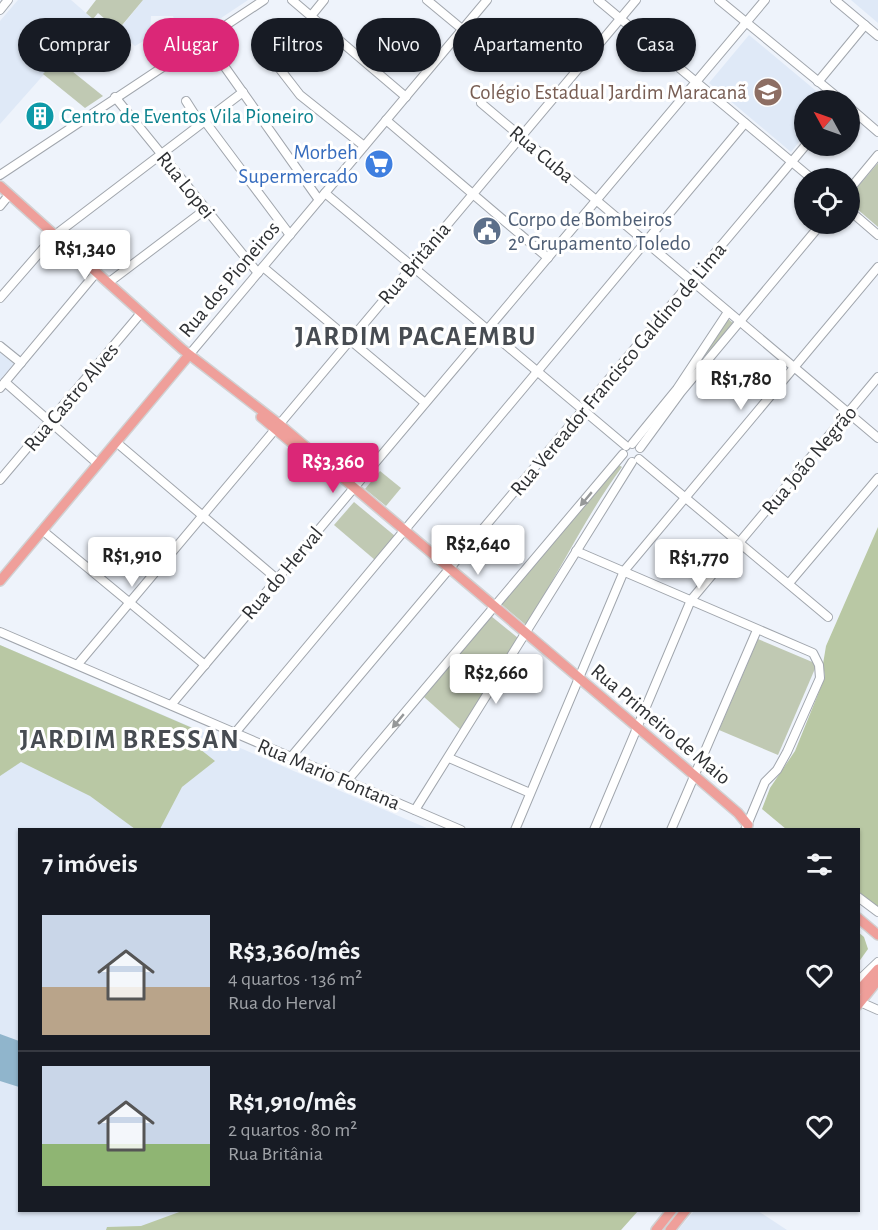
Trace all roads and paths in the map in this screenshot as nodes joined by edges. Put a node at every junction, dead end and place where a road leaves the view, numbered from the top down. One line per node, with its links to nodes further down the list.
1 (8, 0): 12 (street)
2 (264, 0): 14 (street)
3 (292, 0): 13 (street)
4 (324, 0): 13 (street)
5 (427, 0): 18 (street)
6 (487, 0): 15 (street, Rua dos Pioneiros)
7 (598, 0): 16 (street)
8 (636, 0): 17 (street, Rua Britânia)
9 (719, 0): 19 (street)
10 (765, 0): 19 (street, Rua do Herval)
11 (836, 0): 21 (street)
12 (0, 10)
13 (311, 16): 33 (street)
14 (237, 18)
15 (471, 18)
16 (619, 18)
17 (621, 18)
18 (453, 22)
19 (746, 23): 28 (street, Rua do Herval); 29 (street)
20 (616, 24): 41 (street, Rua Britânia)
21 (865, 25): 22 (street); 29 (street)
22 (878, 36)
23 (453, 40): 33 (street, Rua dos Pioneiros)
24 (154, 72): 32 (street)
25 (229, 72): 31 (street)
26 (282, 72): 42 (street)
27 (684, 72): 28 (street)
28 (696, 82): 39 (street); 54 (street, Rua do Herval)
29 (818, 82): 30 (street)
30 (828, 90)
31 (243, 92): 38 (street); 53 (street)
32 (115, 97): 43 (street, Rua Lopei); 48 (street)
33 (406, 97): 37 (street, Rua dos Pioneiros)
34 (186, 101): 38 (street)
35 (482, 103): 41 (street, Rua Cuba)
36 (860, 117): 40 (street)
37 (386, 120): 42 (street, Rua dos Pioneiros); 51 (street)
38 (202, 122): 43 (street); 60 (street)
39 (745, 123): 46 (street); 62 (street)
40 (878, 132)
41 (521, 136): 51 (street, Rua Britânia); 54 (street, Rua Cuba)
42 (364, 146): 53 (street, Rua dos Pioneiros)
43 (161, 154): 56 (street, Rua Lopei); 59 (street)
44 (878, 155): 49 (street)
45 (796, 156): 46 (street, Rua Vereador Francisco Galdino de Lima)
46 (791, 162): 47 (street); 68 (street, Rua Vereador Francisco Galdino de Lima)
47 (798, 168)
48 (0, 175)
49 (860, 177)
50 (0, 186): 52 (main road, Rua Primeiro de Maio)
51 (473, 194): 63 (street); 64 (street, Rua Britânia)
52 (9, 195): 55 (street); 59 (main road, Rua Primeiro de Maio)
53 (322, 197): 60 (street, Rua dos Pioneiros); 64 (street)
54 (597, 200): 62 (street, Rua Cuba); 63 (street, Rua do Herval)
55 (0, 206)
56 (206, 209): 66 (street, Rua Lopei); 69 (street)
57 (860, 219): 61 (street)
58 (813, 234): 73 (street)
59 (55, 235): 67 (main road, Rua Primeiro de Maio); 70 (street)
60 (290, 235): 66 (street, Rua dos Pioneiros)
61 (878, 235)
62 (645, 242): 68 (street, Rua Cuba); 80 (street)
63 (548, 258): 74 (street, Rua do Herval)
64 (412, 266): 74 (street); 75 (street, Rua Britânia)
65 (878, 267): 79 (street)
66 (260, 270): 75 (street, Rua Lopei); 77 (street, Rua dos Pioneiros)
67 (96, 273): 69 (main road, Rua Primeiro de Maio); 78 (street)
68 (691, 281): 71 (street, Rua Cuba); 85 (street, Rua Vereador Francisco Galdino de Lima)
69 (108, 283): 72 (main road, Rua Primeiro de Maio)
70 (0, 298)
71 (728, 312): 73 (street, Rua Cuba); 83 (street)
72 (141, 313): 77 (main road, Rua Primeiro de Maio); 87 (street, Rua Castro Alves)
73 (740, 323): 79 (street, Rua Cuba); 83 (street)
74 (488, 329): 80 (street); 84 (street, Rua do Herval)
75 (349, 339): 84 (street, Rua Lopei); 88 (street, Rua Britânia)
76 (0, 346): 78 (street)
77 (189, 355): 88 (main road, Rua Primeiro de Maio); 90 (main road, Rua dos Pioneiros)
78 (21, 363): 82 (street)
79 (793, 368): 86 (street, Rua Cuba); 97 (street)
80 (538, 371): 85 (street); 100 (street)
81 (878, 377): 86 (street, Rua João Negrão)
82 (3, 385): 87 (street)
83 (679, 390): 91 (street)
84 (425, 404): 96 (street, Rua do Herval)
85 (584, 409): 91 (street); 104 (street, Rua Vereador Francisco Galdino de Lima)
86 (848, 413): 89 (street, Rua Cuba); 101 (street, Rua João Negrão)
87 (50, 421): 93 (street); 95 (street, Rua Castro Alves)
88 (277, 427): 96 (main road, Rua Primeiro de Maio); 98 (street, Rua Britânia)
89 (878, 438)
90 (116, 442): 93 (main road, Rua dos Pioneiros); 98 (street)
91 (630, 448): 92 (street); 92 (street); 110 (street, one-way to 110)
92 (636, 460): 97 (street); 102 (street)
93 (98, 464): 99 (main road, Rua dos Pioneiros)
94 (878, 478): 107 (street)
95 (0, 480)
96 (353, 490): 100 (main road, Rua Primeiro de Maio); 106 (street, Rua do Herval)
97 (686, 496): 101 (street); 103 (street)
98 (203, 515): 106 (street); 109 (street, Rua Britânia)
99 (42, 530): 105 (main road, Rua dos Pioneiros); 109 (street)
100 (403, 533): 104 (main road, Rua Primeiro de Maio); 120 (street)
101 (740, 541): 107 (street); 108 (street, Rua João Negrão)
102 (576, 552): 103 (street); 114 (street)
103 (624, 571): 108 (street); 117 (street)
104 (448, 572): 110 (main road, Rua Primeiro de Maio); 121 (street, Rua Vereador Francisco Galdino de Lima)
105 (2, 575)
106 (277, 579): 116 (street, Rua do Herval)
107 (790, 582): 111 (street)
108 (691, 600): 112 (street); 119 (street, Rua João Negrão)
109 (130, 602): 115 (street, Rua Britânia); 116 (street)
110 (492, 610): 114 (main road, Rua Primeiro de Maio); 124 (street, one-way to 124)
111 (828, 616)
112 (758, 630): 123 (street); 131 (street)
113 (0, 632): 115 (street, Rua Mario Fontana)
114 (524, 636): 117 (main road, Rua Primeiro de Maio); 122 (street)
115 (78, 664): 118 (street, Rua Mario Fontana)
116 (204, 665): 118 (street, Rua do Herval)
117 (578, 682): 119 (main road, Rua Primeiro de Maio); 125 (street)
118 (171, 705): 120 (street, Rua Mario Fontana)
119 (636, 731): 123 (main road, Rua Primeiro de Maio); 129 (street, Rua João Negrão)
120 (235, 733): 121 (street, Rua Mario Fontana)
121 (291, 757): 124 (street, Rua Mario Fontana)
122 (449, 758): 125 (street); 126 (street)
123 (694, 778): 130 (street); 131 (main road, Rua Primeiro de Maio)
124 (347, 781): 126 (street, Rua Mario Fontana)
125 (530, 793): 128 (street)
126 (415, 810): 127 (street, Rua Mario Fontana)
127 (456, 828)
128 (516, 828)
129 (595, 828)
130 (672, 828)
131 (749, 828)
132 (860, 898): 133 (street)
133 (878, 912)
134 (860, 920): 135 (main road)
135 (878, 935)
136 (878, 962): 138 (street)
137 (878, 969): 140 (main road)
138 (860, 979)
139 (878, 980): 141 (main road)
140 (860, 989)
141 (860, 1003)
142 (860, 1004): 143 (street)
143 (878, 1010)
144 (670, 1212): 146 (main road)
145 (685, 1212): 147 (main road)
146 (656, 1230)
147 (670, 1230)

